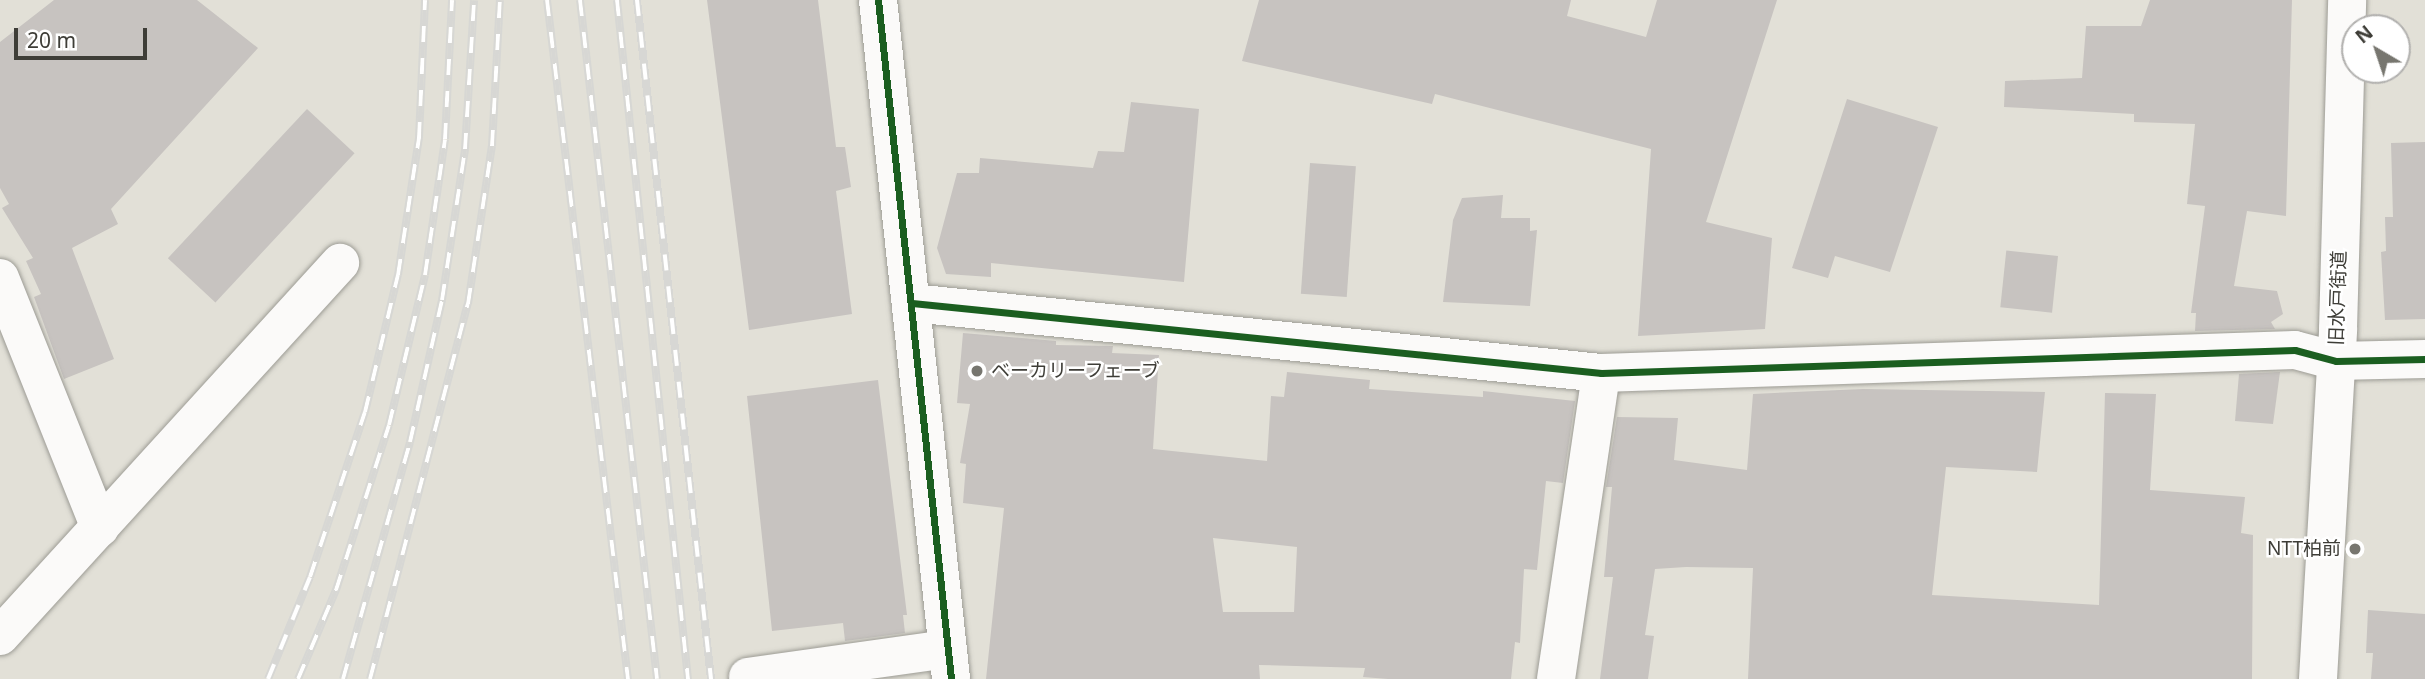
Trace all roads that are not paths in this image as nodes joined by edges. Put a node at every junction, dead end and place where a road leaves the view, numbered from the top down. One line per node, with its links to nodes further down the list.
1 (878, 0): 5 (street)
2 (2347, 0): 7 (street, 旧水戸街道)
3 (340, 263): 9 (street)
4 (0, 278): 9 (street)
5 (912, 303): 8 (street); 11 (street)
6 (2425, 359): 7 (street)
7 (2336, 361): 8 (street); 14 (street, 旧水戸街道)
8 (1601, 373): 13 (street)
9 (100, 528): 10 (street)
10 (0, 636)
11 (949, 664): 12 (street)
12 (748, 677)
13 (1556, 679)
14 (2318, 679)

